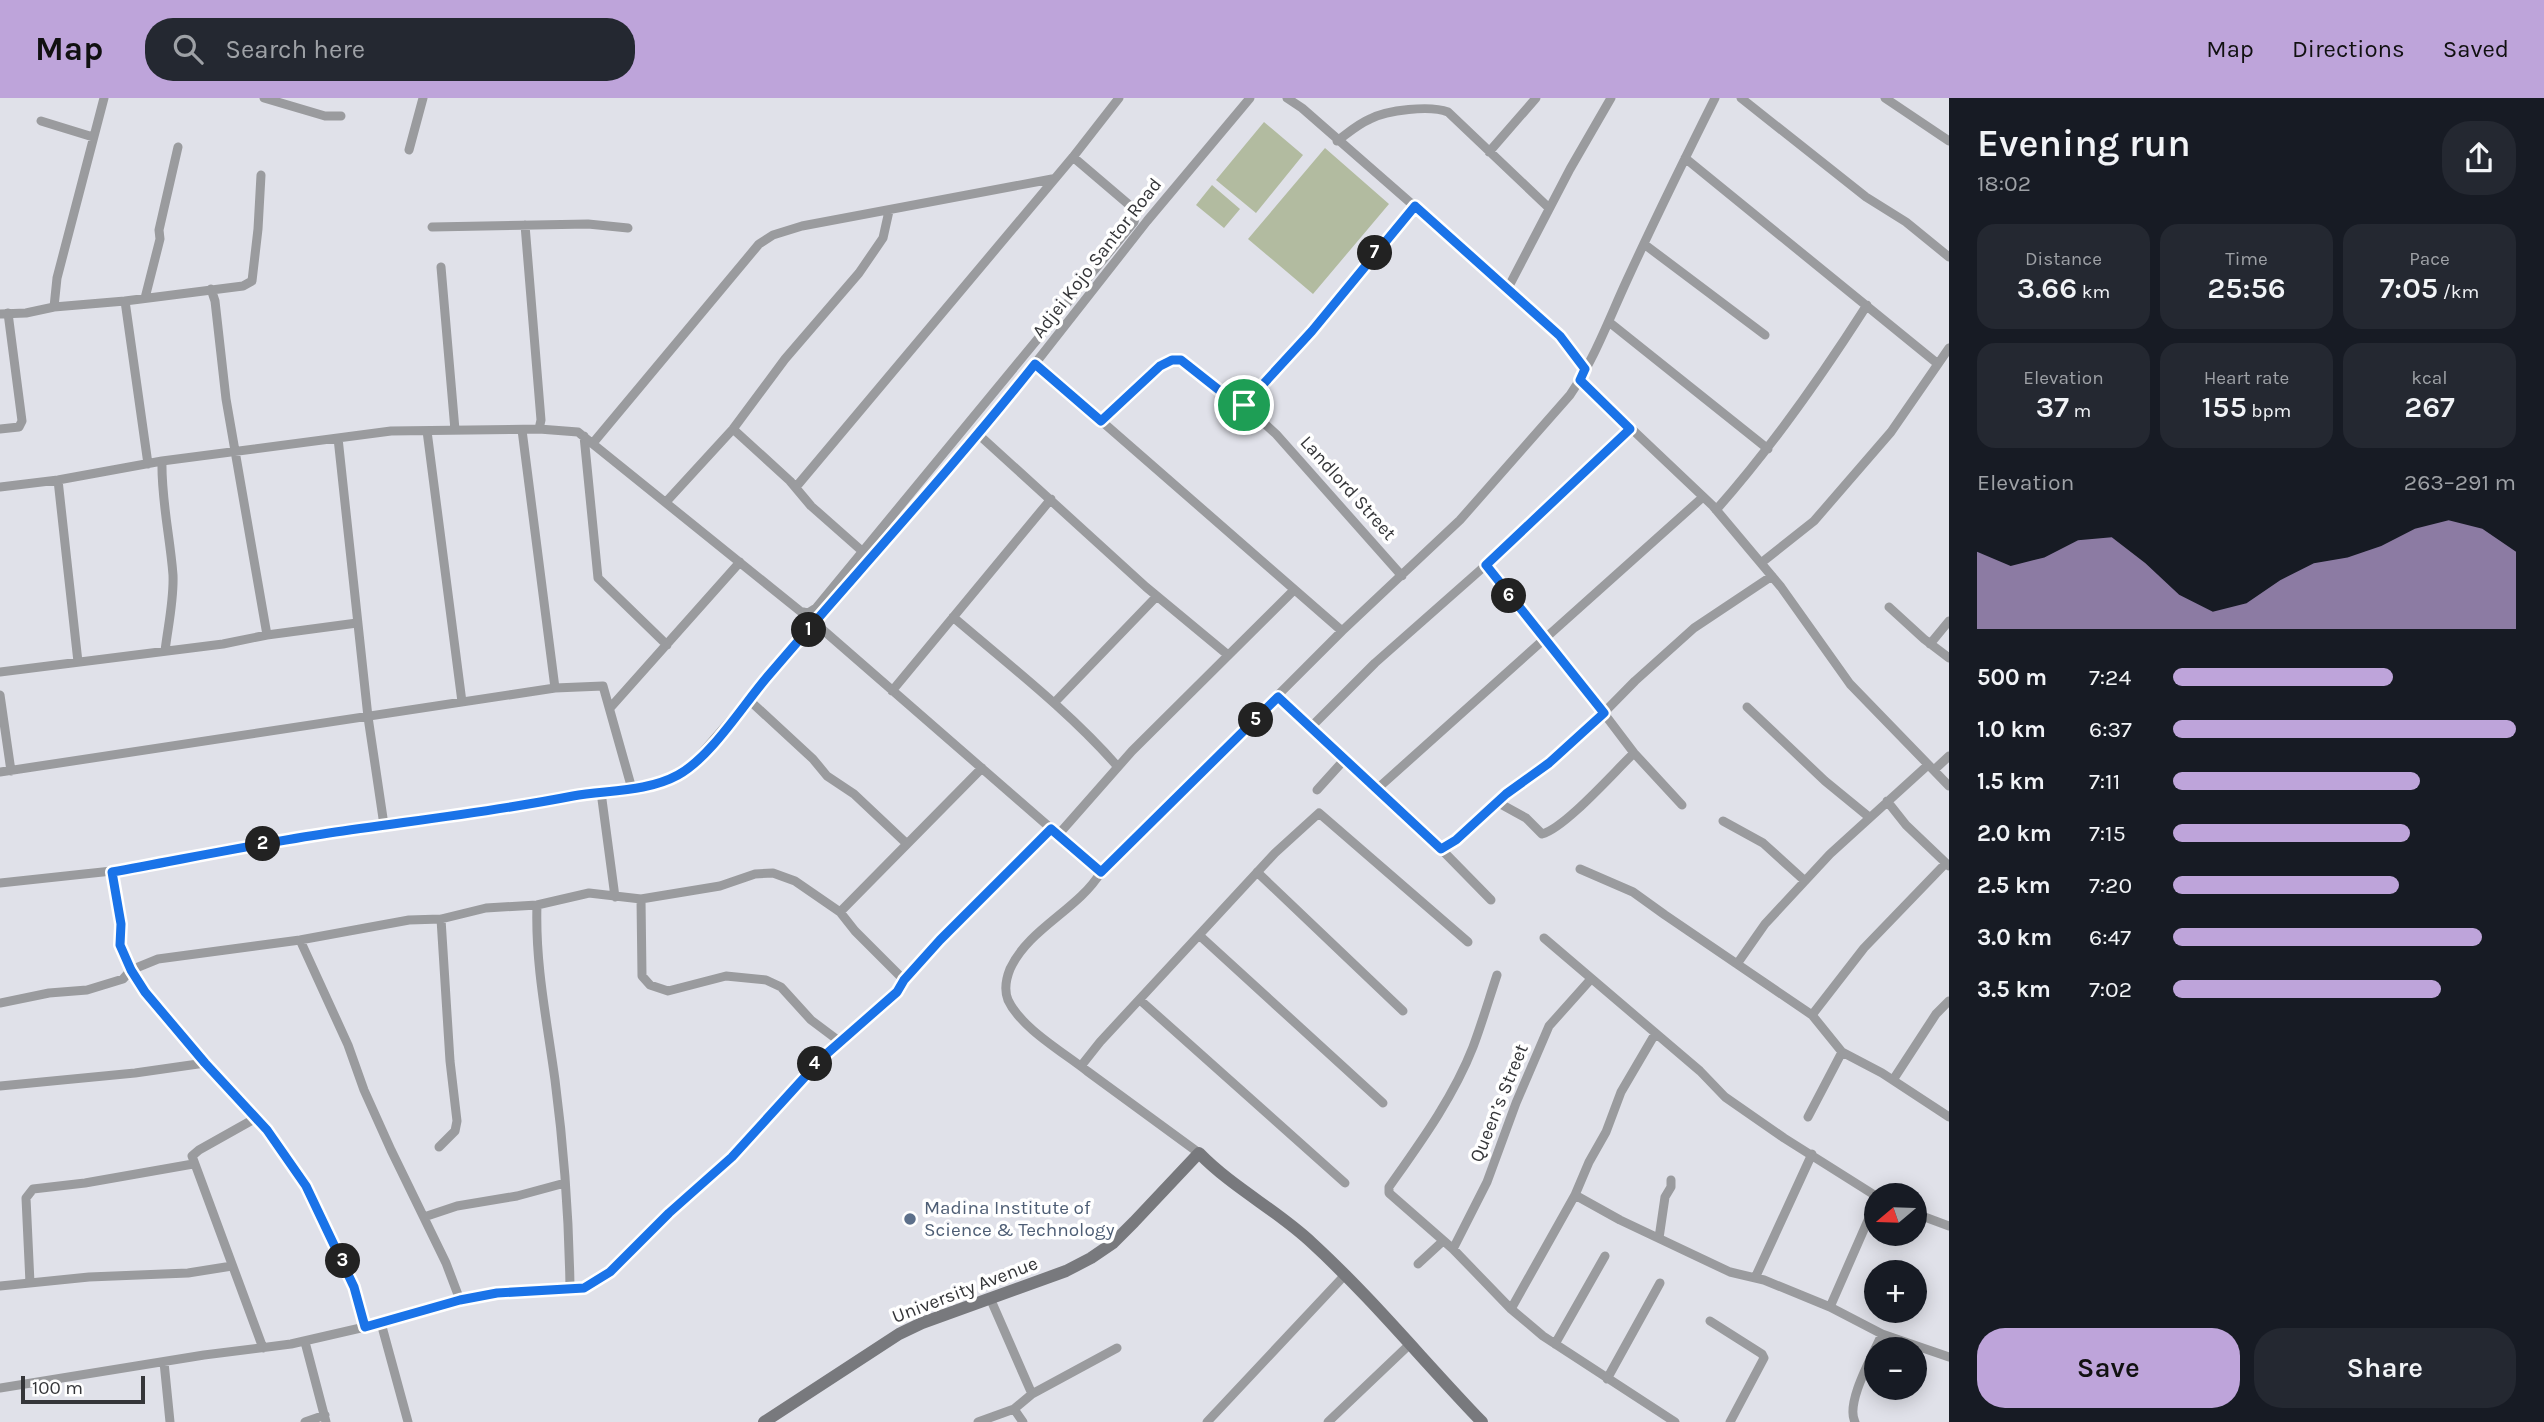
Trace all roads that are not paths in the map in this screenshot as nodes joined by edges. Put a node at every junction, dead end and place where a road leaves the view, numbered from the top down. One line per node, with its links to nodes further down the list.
1 (104, 98): 14 (street)
2 (264, 98): 12 (street)
3 (423, 98): 18 (street)
4 (1119, 98): 20 (street)
5 (1250, 98): 43 (street, Adjei Kojo Santor Road)
6 (1287, 98): 15 (street)
7 (1536, 98): 19 (street)
8 (1611, 98): 25 (street)
9 (1715, 98): 21 (street)
10 (1741, 98): 31 (street)
11 (1885, 98): 16 (street)
12 (341, 116)
13 (41, 121): 14 (street)
14 (93, 137): 38 (street)
15 (1337, 141): 19 (street); 24 (street)
16 (1949, 141)
17 (178, 147): 35 (street)
18 (409, 150)
19 (1489, 152): 25 (street)
20 (1073, 157): 23 (street); 71 (street)
21 (1685, 158): 30 (street); 37 (street)
22 (261, 175): 34 (street)
23 (1052, 179): 26 (street); 66 (street)
24 (1415, 206): 33 (street); 47 (street)
25 (1549, 208): 33 (street)
26 (889, 211): 51 (street); 59 (street)
27 (525, 225): 28 (street); 29 (street); 50 (street)
28 (432, 227)
29 (628, 228)
30 (1644, 244): 40 (street); 41 (street)
31 (1949, 257)
32 (442, 267): 53 (street)
33 (1508, 288): 45 (street)
34 (211, 289): 35 (street); 61 (street)
35 (145, 298): 36 (street)
36 (125, 301): 38 (street); 63 (street)
37 (1867, 305): 44 (street); 60 (street)
38 (54, 307): 39 (street)
39 (4, 313): 49 (street)
40 (1609, 322): 45 (street); 60 (street)
41 (1765, 335)
42 (1949, 348): 44 (street)
43 (1035, 364): 48 (street); 56 (street, Adjei Kojo Santor Road)
44 (1938, 364): 73 (street)
45 (1585, 369): 46 (street)
46 (1580, 380): 52 (street); 75 (street)
47 (1244, 405): 48 (street, Landlord Street); 75 (street, Landlord Street)
48 (1101, 421): 77 (street)
49 (0, 429)
50 (539, 429): 54 (street); 57 (street)
51 (733, 429): 66 (street); 69 (street)
52 (1630, 429): 67 (street); 74 (street)
53 (455, 430): 54 (street); 55 (street)
54 (522, 430): 94 (street)
55 (427, 431): 58 (street); 99 (street)
56 (979, 435): 68 (street); 83 (street, Adjei Kojo Santor Road)
57 (584, 436): 59 (street); 88 (street)
58 (338, 438): 61 (street); 82 (street)
59 (593, 443): 69 (street)
60 (1768, 449): 70 (street)
61 (237, 451): 62 (street); 85 (street)
62 (162, 461): 63 (street); 89 (street)
63 (148, 464): 64 (street)
64 (58, 480): 65 (street); 92 (street)
65 (0, 487)
66 (796, 487): 71 (street)
67 (1703, 497): 70 (street); 86 (street)
68 (1051, 499): 78 (street); 80 (street)
69 (666, 502): 72 (street)
70 (1716, 510): 73 (street)
71 (862, 551): 72 (street)
72 (740, 562): 88 (street)
73 (1761, 564): 76 (street)
74 (1486, 565): 86 (street); 105 (street)
75 (1402, 576): 84 (street)
76 (1772, 576): 103 (street); 110 (street)
77 (1293, 591): 84 (street); 90 (street)
78 (1157, 596): 90 (street); 100 (street)
79 (1889, 607): 87 (street)
80 (953, 617): 95 (street); 100 (street)
81 (1949, 621): 87 (street)
82 (358, 623): 85 (street); 104 (street)
83 (815, 623): 95 (street); 98 (street, Adjei Kojo Santor Road)
84 (1342, 632): 97 (street)
85 (267, 635): 89 (street)
86 (1543, 639): 103 (street); 116 (street)
87 (1930, 644): 91 (street)
88 (667, 645): 102 (street)
89 (165, 651): 92 (street)
90 (1227, 655): 109 (street)
91 (1949, 658)
92 (78, 662): 93 (street)
93 (0, 672)
94 (555, 688): 99 (street); 102 (street)
95 (892, 691): 111 (street)
96 (0, 695): 112 (street)
97 (1278, 697): 105 (street); 131 (street)
98 (749, 700): 115 (street, Adjei Kojo Santor Road); 126 (street)
99 (461, 702): 104 (street)
100 (1054, 703): 109 (street)
101 (1747, 707): 122 (street)
102 (610, 708): 115 (street)
103 (1604, 713): 106 (street); 120 (street)
104 (368, 717): 112 (street); 124 (street)
105 (1311, 727): 108 (street)
106 (1633, 753): 120 (street); 121 (street)
107 (1949, 756): 110 (street)
108 (1345, 759): 116 (street); 117 (street)
109 (1118, 767): 125 (street)
110 (1931, 767): 114 (street); 119 (street)
111 (982, 768): 125 (street); 126 (street)
112 (11, 771): 113 (street)
113 (0, 772)
114 (1949, 786)
115 (632, 789): 118 (street, Adjei Kojo Santor Road)
116 (1377, 789): 127 (street)
117 (1317, 790)
118 (601, 792): 124 (street, Adjei Kojo Santor Road); 135 (street)
119 (1887, 801): 122 (street); 128 (street)
120 (1497, 803): 127 (street)
121 (1682, 806)
122 (1869, 817): 133 (street)
123 (1723, 821): 133 (street)
124 (384, 825): 130 (street, Adjei Kojo Santor Road)
125 (1054, 832): 131 (street); 149 (street)
126 (906, 843): 139 (street)
127 (1441, 849): 137 (street)
128 (1948, 865): 154 (street)
129 (1580, 869): 145 (street)
130 (112, 872): 134 (street, Adjei Kojo Santor Road); 146 (street)
131 (1101, 872): 159 (street)
132 (1257, 872): 141 (street); 144 (street); 153 (street)
133 (1805, 881): 145 (street)
134 (0, 883)
135 (615, 897): 136 (street); 138 (street)
136 (641, 899): 139 (street); 156 (street)
137 (1491, 900)
138 (537, 905): 140 (street); 172 (street)
139 (840, 912): 149 (street)
140 (441, 919): 143 (street); 166 (street)
141 (1199, 935): 150 (street); 162 (street)
142 (1545, 938): 148 (street)
143 (300, 940): 146 (street); 175 (street)
144 (1468, 942)
145 (1737, 964): 154 (street)
146 (131, 970): 152 (street); 158 (street)
147 (1497, 975): 180 (street)
148 (1591, 979): 155 (street); 181 (street, Queen’s Street)
149 (904, 980): 156 (street)
150 (1140, 1000): 159 (street); 171 (street)
151 (1949, 1001): 160 (street)
152 (0, 1003)
153 (1403, 1011)
154 (1812, 1014): 157 (street)
155 (1655, 1034): 168 (street); 174 (street)
156 (839, 1041): 190 (street)
157 (1842, 1052): 160 (street); 164 (street)
158 (205, 1063): 161 (street); 165 (street)
159 (1081, 1066): 167 (street)
160 (1893, 1080): 163 (street)
161 (0, 1086)
162 (1383, 1103)
163 (1949, 1116)
164 (1808, 1117)
165 (256, 1118): 169 (street); 197 (street)
166 (439, 1147)
167 (1199, 1153): 185 (street); 191 (street, University Avenue)
168 (1812, 1154): 173 (street); 186 (street)
169 (193, 1164): 184 (street); 187 (street)
170 (1671, 1180): 179 (street)
171 (1345, 1183)
172 (565, 1184): 175 (street); 190 (street)
173 (1864, 1188)
174 (1576, 1195): 179 (street); 194 (street)
175 (424, 1217): 192 (street)
176 (1927, 1218): 177 (street)
177 (1949, 1226)
178 (1864, 1229): 193 (street)
179 (1659, 1238): 186 (street)
180 (1443, 1241): 181 (street); 183 (street)
181 (1453, 1250): 194 (street)
182 (1605, 1256): 201 (street)
183 (1418, 1264)
184 (232, 1266): 187 (street); 202 (street)
185 (1344, 1276): 200 (street); 217 (street)
186 (1755, 1278): 193 (street)
187 (30, 1283): 189 (street)
188 (1660, 1283): 206 (street)
189 (0, 1286)
190 (570, 1288): 192 (street)
191 (990, 1298): 208 (street); 214 (street, University Avenue)
192 (460, 1300): 196 (street)
193 (1830, 1307): 198 (street)
194 (1511, 1309): 201 (street)
195 (1710, 1321): 221 (street)
196 (381, 1323): 197 (street); 213 (street)
197 (365, 1327): 199 (street)
198 (1882, 1334): 204 (street); 222 (street)
199 (306, 1342): 202 (street); 210 (street)
200 (1410, 1344): 218 (street); 219 (street)
201 (1555, 1344): 206 (street)
202 (263, 1348): 205 (street)
203 (1117, 1348): 208 (street)
204 (1949, 1357)
205 (164, 1362): 207 (street); 211 (street)
206 (1607, 1379): 220 (street)
207 (0, 1388)
208 (1032, 1394): 209 (street)
209 (1014, 1409): 215 (street); 216 (street)
210 (325, 1419): 212 (street)
211 (170, 1422)
212 (305, 1422)
213 (408, 1422)
214 (764, 1422)
215 (978, 1422)
216 (1023, 1422)
217 (1207, 1422)
218 (1328, 1422)
219 (1482, 1422)
220 (1675, 1422)
221 (1730, 1422)
222 (1855, 1422)

